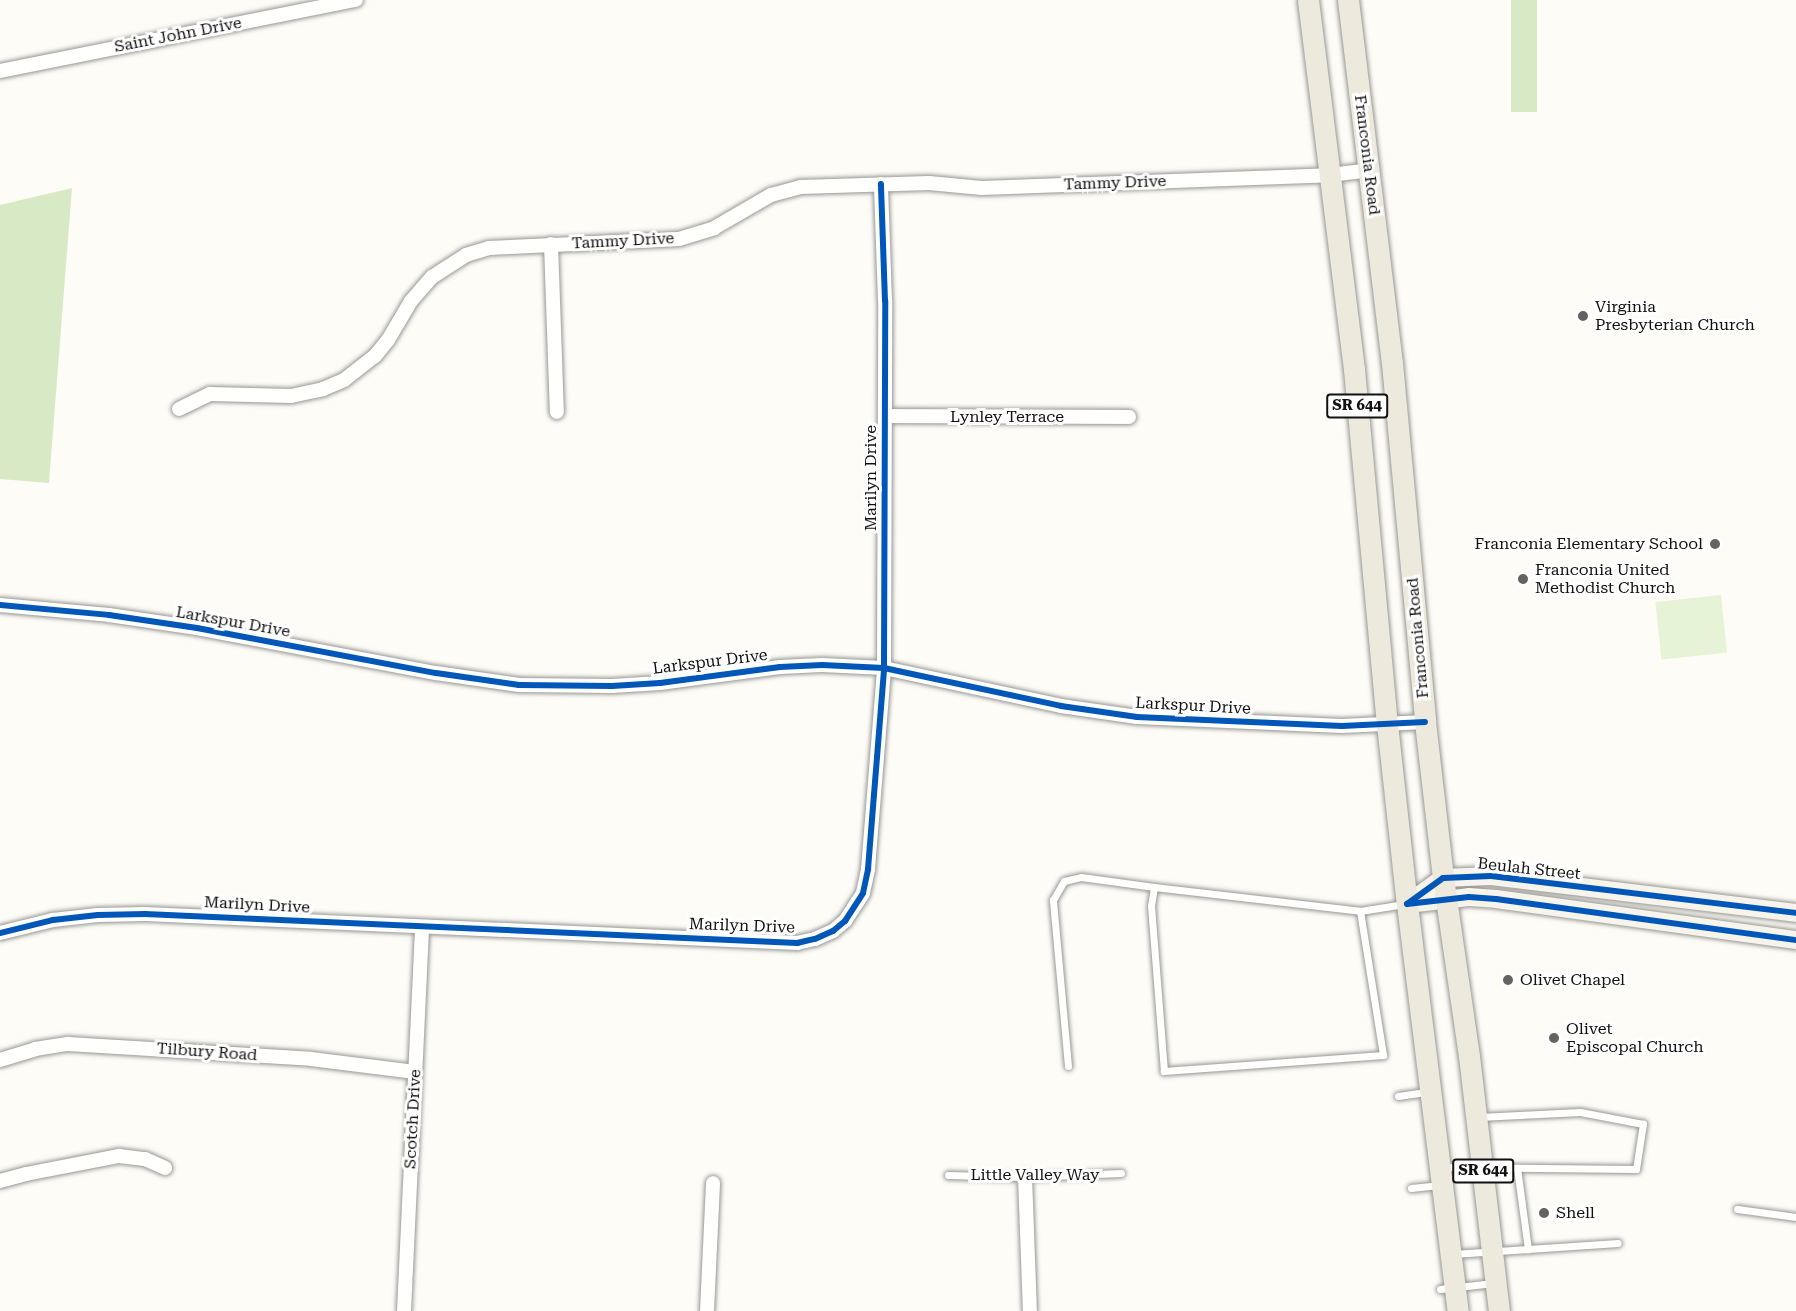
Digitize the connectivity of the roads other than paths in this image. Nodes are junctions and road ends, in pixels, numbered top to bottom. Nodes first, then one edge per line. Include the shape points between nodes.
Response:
1 (356, 0) edge
2 (1308, 0) edge
3 (1348, 0) edge
4 (0, 71) edge
5 (1369, 170) junction
6 (1330, 175) junction
7 (881, 184) junction
8 (551, 244) junction
9 (179, 409) dead end
10 (557, 412) dead end
11 (885, 416) junction
12 (1129, 417) dead end
13 (0, 605) edge
14 (884, 668) junction
15 (1425, 722) junction
16 (1387, 724) junction
17 (1443, 878) junction
18 (1154, 887) junction
19 (1447, 902) junction
20 (1407, 904) junction
21 (1360, 911) junction
22 (1796, 913) edge
23 (422, 927) junction
24 (0, 933) edge
25 (1796, 940) edge
26 (0, 1060) edge
27 (1068, 1066) dead end
28 (415, 1072) junction
29 (1432, 1092) junction
30 (1398, 1096) dead end
31 (1476, 1117) junction
32 (1482, 1167) junction
33 (165, 1168) dead end
34 (1517, 1168) junction
35 (1121, 1173) dead end
36 (948, 1175) dead end
37 (1442, 1176) junction
38 (1025, 1177) junction
39 (0, 1181) edge
40 (713, 1183) dead end
41 (1411, 1188) dead end
42 (1737, 1209) dead end
43 (1796, 1217) edge
44 (1618, 1243) dead end
45 (1528, 1249) junction
46 (1492, 1251) junction
47 (1451, 1254) junction
48 (1496, 1282) junction
49 (1448, 1288) junction
50 (404, 1311) edge
51 (707, 1311) edge
52 (1030, 1311) edge
53 (1458, 1311) edge
54 (1499, 1311) edge

1 - 4 street, Saint John Drive
2 - 6 main road, SR 644
3 - 5 main road, Franconia Road / SR 644
5 - 6 street, Tammy Drive
5 - 15 main road, Franconia Road / SR 644 via 1392,363
6 - 7 street, Tammy Drive via 982,188
6 - 16 main road, SR 644 via 1354,369
7 - 8 street, Tammy Drive via 783,190 714,228 679,238
7 - 11 street, Marilyn Drive
8 - 9 street, Tammy Drive via 489,248 448,265 417,292 375,356 344,380 291,396 210,394
8 - 10 street
11 - 12 street, Lynley Terrace
11 - 14 street, Marilyn Drive
13 - 14 street, Larkspur Drive via 174,625 436,674 519,685 624,685 822,665
14 - 16 street, Larkspur Drive via 1061,706 1137,717 1342,726
14 - 23 street, Marilyn Drive via 868,869 856,907 833,931 797,943
15 - 16 street, Larkspur Drive
15 - 17 main road, Franconia Road / SR 644
16 - 20 main road, SR 644
17 - 19 main road, Franconia Road / SR 644
17 - 20 main road
17 - 22 main road, Beulah Street via 1491,876
18 - 21 lane
18 - 21 lane via 1151,906 1164,1071 1383,1055
18 - 27 lane via 1081,877 1064,881 1053,900
19 - 20 main road, Beulah Street
19 - 25 main road, Beulah Street via 1469,897 1496,899
19 - 31 main road, Franconia Road / SR 644
20 - 21 lane
20 - 29 main road, SR 644
23 - 24 street, Marilyn Drive via 145,914 53,920
23 - 28 street, Scotch Drive
26 - 28 street, Tilbury Road via 68,1044 311,1059
28 - 50 street, Scotch Drive
29 - 30 lane
29 - 37 main road, SR 644
31 - 32 main road, Franconia Road / SR 644
31 - 34 lane via 1580,1112 1643,1124 1636,1169
32 - 34 lane
32 - 37 lane
32 - 46 main road, Franconia Road / SR 644
33 - 39 street via 145,1159 119,1156
34 - 45 lane
35 - 38 lane, Little Valley Way
36 - 38 lane, Little Valley Way
37 - 41 lane
37 - 47 main road, SR 644
38 - 52 street
40 - 51 street
42 - 43 lane
44 - 45 lane
45 - 46 lane
46 - 47 lane
46 - 48 main road, Franconia Road / SR 644
47 - 49 main road, SR 644
48 - 49 lane
48 - 54 main road, Franconia Road / SR 644
49 - 53 main road, SR 644

